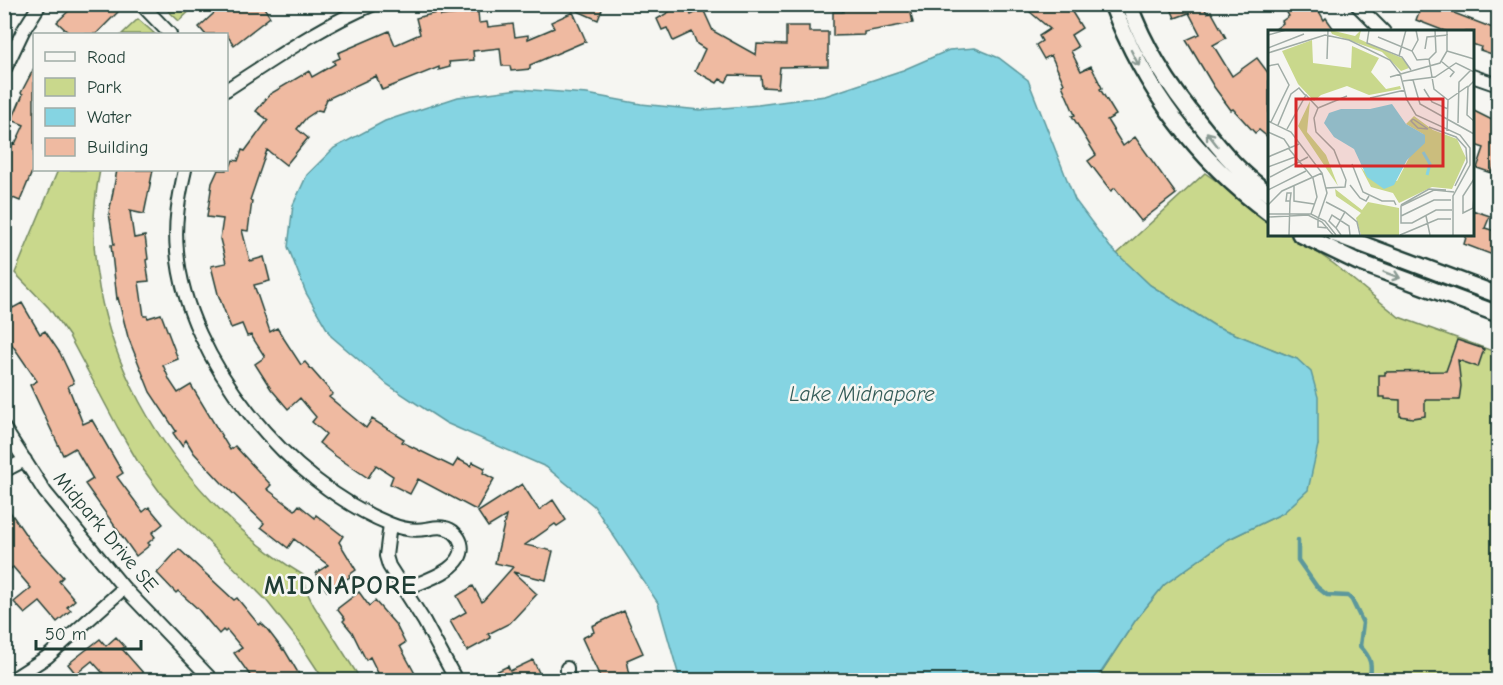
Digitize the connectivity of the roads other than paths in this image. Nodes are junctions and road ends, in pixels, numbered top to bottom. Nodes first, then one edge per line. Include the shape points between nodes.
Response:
1 (40, 4) edge
2 (141, 4) edge
3 (374, 4) edge
4 (1112, 4) edge
5 (1129, 4) edge
6 (1356, 4) edge
7 (1382, 30) edge
8 (169, 33) edge
9 (4, 71) edge
10 (1473, 76) edge
11 (1498, 85) edge
12 (228, 89) edge
13 (1222, 163) junction
14 (185, 171) edge
15 (1268, 193) edge
16 (1268, 212) edge
17 (1304, 236) edge
18 (1340, 236) edge
19 (1364, 246) junction
20 (1358, 262) junction
21 (1498, 295) edge
22 (1498, 314) edge
23 (4, 428) edge
24 (25, 460) junction
25 (4, 471) edge
26 (390, 524) junction
27 (124, 588) junction
28 (405, 590) junction
29 (11, 681) edge
30 (212, 681) edge
31 (456, 681) edge

1 - 9 street
2 - 8 street
3 - 12 street via 310,36
4 -> 13 street via 1133,54 1161,102 1178,125
13 -> 5 street via 1164,77
6 - 7 street
10 - 11 street
13 - 15 street
13 - 16 street
14 - 26 street via 176,227 181,274 189,305 224,378 265,433 316,480 367,514
17 - 20 street
18 - 19 street
19 - 20 street
19 - 21 street
20 -> 22 street
23 - 24 street, Midpark Drive SE
24 - 25 street
24 - 27 street, Midpark Drive SE via 45,492
26 - 28 street via 388,566
26 - 28 street via 412,530 445,528 455,533 461,543 460,557 452,568
27 - 29 street via 47,657
27 - 30 street, Midpark Drive SE
28 - 31 street

